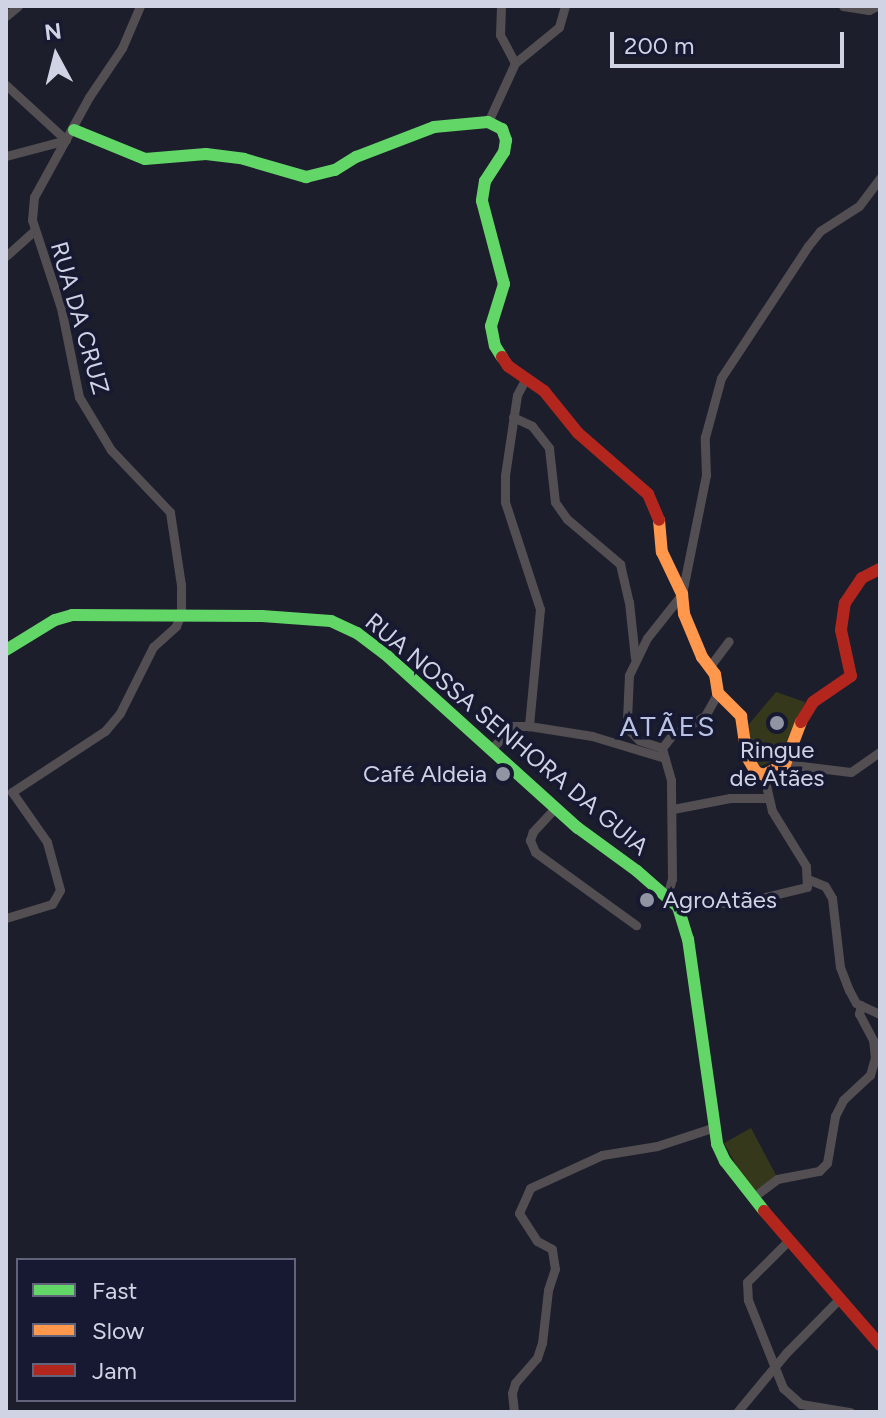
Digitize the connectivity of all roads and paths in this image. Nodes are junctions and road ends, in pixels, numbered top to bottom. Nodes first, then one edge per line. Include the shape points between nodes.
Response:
1 (18, 6) edge
2 (140, 6) edge
3 (501, 6) edge
4 (565, 6) edge
5 (843, 6) edge
6 (877, 6) edge
7 (6, 16) edge
8 (515, 63) junction
9 (6, 85) edge
10 (488, 122) junction
11 (70, 135) junction
12 (6, 156) edge
13 (880, 178) edge
14 (34, 231) junction
15 (6, 256) edge
16 (526, 378) junction
17 (513, 417) junction
18 (880, 569) edge
19 (682, 594) junction
20 (181, 614) junction
21 (729, 641) dead end
22 (6, 650) edge
23 (635, 658) junction
24 (710, 666) junction
25 (718, 693) junction
26 (529, 726) junction
27 (490, 750) junction
28 (880, 752) edge
29 (664, 753) junction
30 (785, 764) junction
31 (764, 775) junction
32 (768, 798) junction
33 (555, 808) junction
34 (673, 809) junction
35 (810, 880) junction
36 (667, 896) junction
37 (678, 907) junction
38 (6, 918) edge
39 (636, 925) dead end
40 (861, 1005) junction
41 (880, 1014) edge
42 (715, 1127) junction
43 (752, 1198) junction
44 (788, 1241) junction
45 (839, 1299) junction
46 (880, 1345) edge
47 (776, 1366) junction
48 (514, 1412) edge
49 (737, 1412) edge
50 (850, 1412) edge

1 - 7 street
2 - 11 street, RUA DA CRUZ via 122,48
3 - 8 street via 500,35
4 - 8 street via 559,27
5 - 6 street
8 - 10 street
9 - 11 street
10 - 11 street via 434,127 335,170 306,177 206,154 145,159
10 - 16 street via 502,129 506,140 485,181 482,201 504,284 491,326 495,346 508,366
11 - 12 street
11 - 14 street, RUA DA CRUZ via 34,197
13 - 19 street via 859,206 820,231 808,246 721,378 705,437 706,475
14 - 15 street
14 - 20 street, RUA DA CRUZ via 58,300 79,397 111,450 170,512
16 - 17 street
16 - 19 street via 544,391 578,433 648,494 661,524 662,552
17 - 23 street via 532,426 549,448 552,490 567,519 620,564
17 - 26 street via 505,502 540,609
18 - 30 street via 866,573 845,603 841,630 851,676 813,702
19 - 23 street
19 - 24 street via 684,614
20 - 22 street, RUA NOSSA SENHORA DA GUIA via 72,615 34,630
20 - 27 street, RUA NOSSA SENHORA DA GUIA via 331,621 384,653
20 - 38 street via 153,647 120,713 105,731 12,792 47,842 60,890 52,904
21 - 24 street
23 - 29 street via 629,675 630,731
24 - 25 street
25 - 29 street via 705,716 672,735
25 - 31 street via 741,716 747,757
26 - 27 street via 514,726
26 - 29 street
27 - 33 street, RUA NOSSA SENHORA DA GUIA
28 - 30 street via 851,772
29 - 34 street
30 - 31 street
31 - 32 street
32 - 34 street via 730,798
32 - 35 street
33 - 36 street, RUA NOSSA SENHORA DA GUIA
33 - 39 street via 533,832 535,852
34 - 36 street
35 - 37 street via 797,892 736,904 697,901
35 - 40 street via 825,886 832,898 840,967
36 - 37 street, RUA NOSSA SENHORA DA GUIA
37 - 42 street, RUA NOSSA SENHORA DA GUIA via 688,939
40 - 41 street
40 - 43 street via 859,1014 873,1040 875,1058 870,1075 843,1100 835,1116 827,1163 819,1171 777,1179
42 - 43 street, RUA NOSSA SENHORA DA GUIA via 725,1161
42 - 48 street via 657,1146 602,1155 530,1188 519,1213 537,1241 552,1249 555,1269 542,1343 537,1358 515,1383
43 - 44 street, RUA NOSSA SENHORA DA GUIA
44 - 45 street, RUA NOSSA SENHORA DA GUIA
44 - 47 street via 747,1282 748,1300
45 - 46 street, RUA NOSSA SENHORA DA GUIA
45 - 47 street
47 - 49 street
47 - 50 street via 783,1388 801,1404

